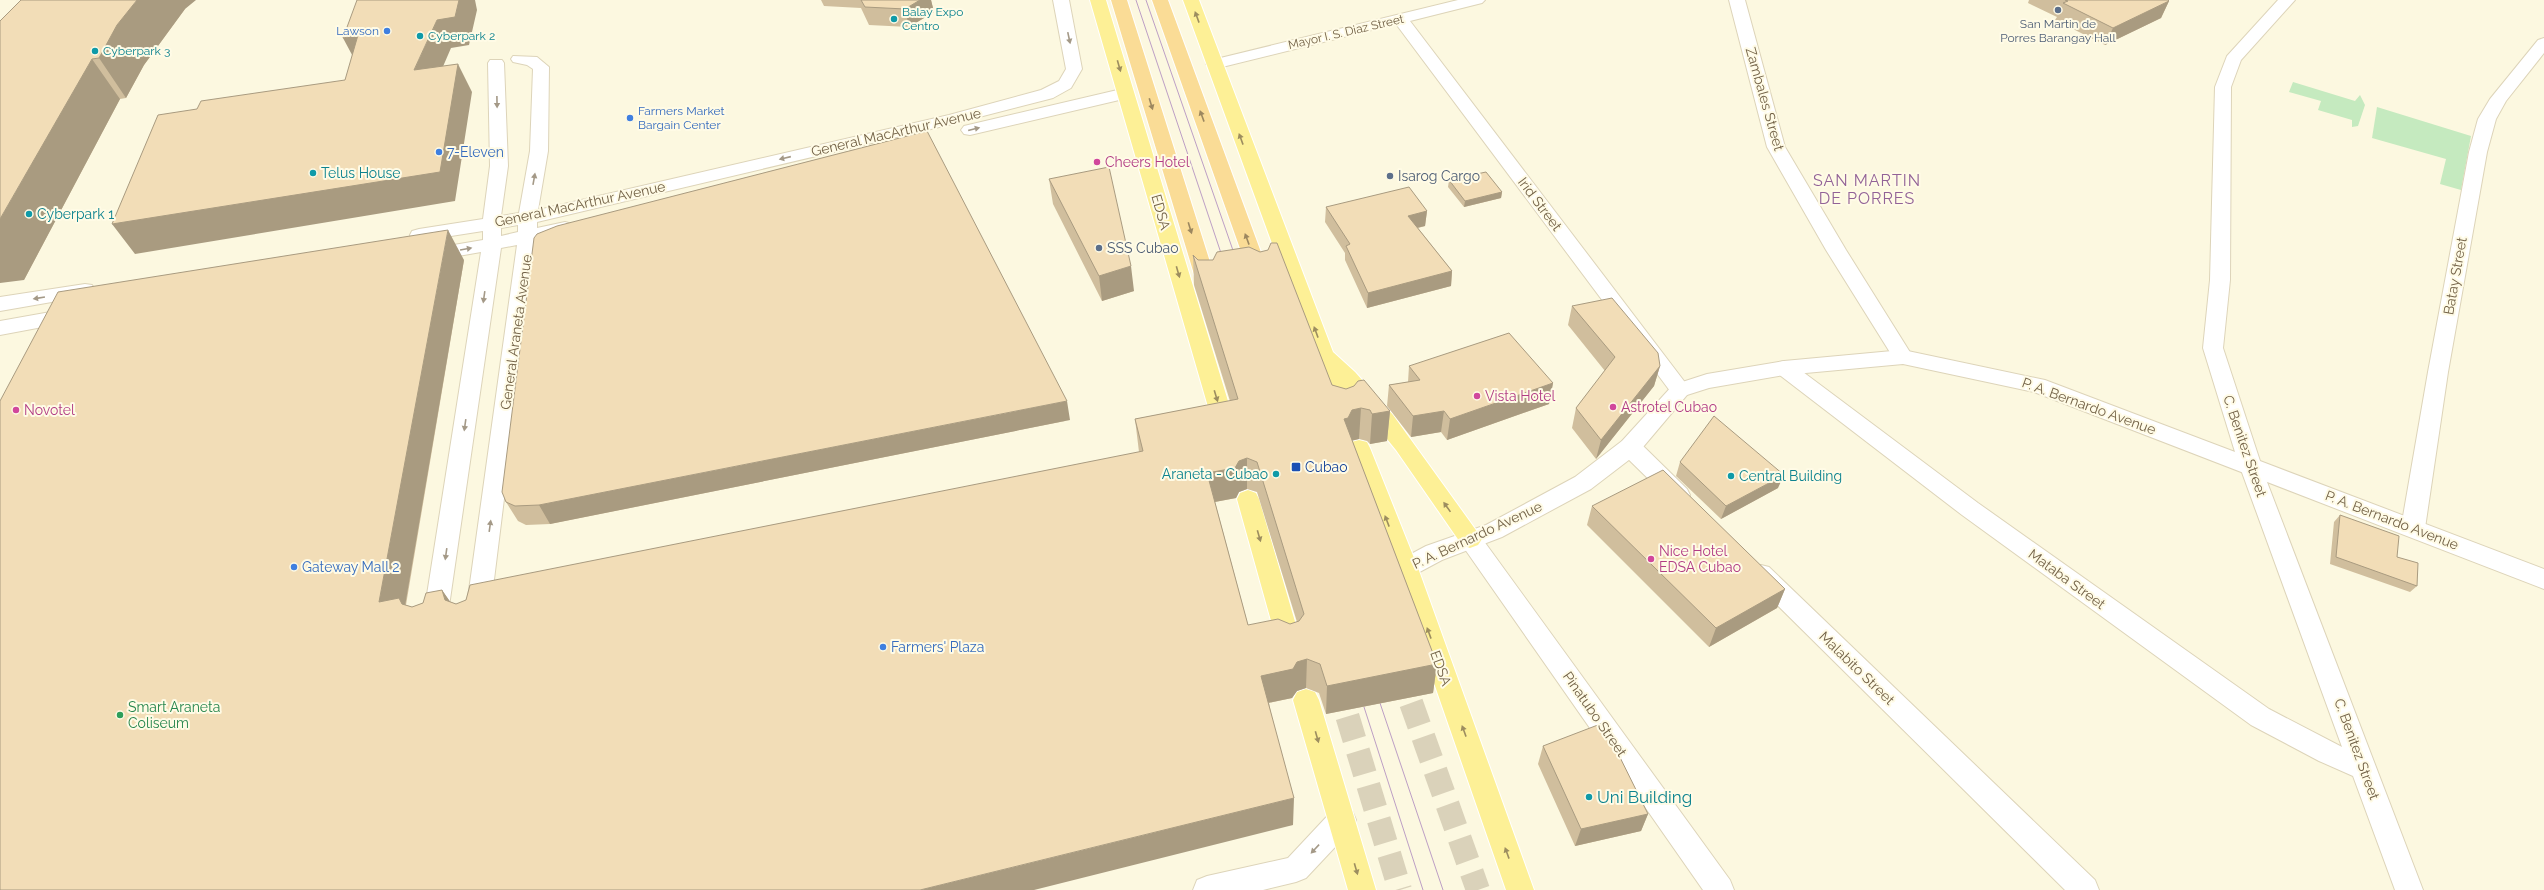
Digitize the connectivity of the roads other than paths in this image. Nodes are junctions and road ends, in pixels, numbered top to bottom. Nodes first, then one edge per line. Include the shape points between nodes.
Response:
1 (1061, 0) edge
2 (1098, 0) edge
3 (1119, 0) edge
4 (1160, 0) edge
5 (1191, 0) edge
6 (1477, 0) edge
7 (1738, 0) edge
8 (2287, 0) edge
9 (1400, 19) junction
10 (2544, 43) edge
11 (519, 59) dead end
12 (496, 63) dead end
13 (1214, 64) junction
14 (1126, 93) junction
15 (529, 227) junction
16 (492, 234) junction
17 (398, 239) edge
18 (408, 258) edge
19 (1260, 275) edge
20 (1207, 284) edge
21 (102, 288) edge
22 (0, 304) edge
23 (92, 312) edge
24 (0, 328) edge
25 (1324, 354) junction
26 (1903, 357) junction
27 (1784, 368) junction
28 (1680, 390) junction
29 (1344, 410) edge
30 (1224, 424) edge
31 (1630, 447) junction
32 (1359, 448) dead end
33 (2251, 467) junction
34 (1248, 499) dead end
35 (1698, 513) edge
36 (2413, 528) junction
37 (1470, 539) junction
38 (1744, 558) edge
39 (1406, 568) junction
40 (2544, 579) edge
41 (476, 622) edge
42 (434, 625) edge
43 (1289, 642) edge
44 (1306, 700) dead end
45 (2364, 768) junction
46 (1342, 820) junction
47 (1278, 882) edge
48 (1208, 890) edge
49 (1362, 890) edge
50 (1520, 890) edge
51 (1720, 890) edge
52 (2085, 890) edge
53 (2409, 890) edge

1 -> 15 street, General MacArthur Avenue via 1074,69 1065,84 1047,94
2 -> 14 main road, EDSA
3 -> 20 highway, EDSA
19 -> 4 highway
13 -> 5 main road
6 - 9 street, Mayor I. S. Diaz Street
7 - 26 street, Zambales Street via 1776,148
8 - 33 street, C. Benitez Street via 2233,59 2223,87 2220,280 2213,348
9 - 13 street, Mayor I. S. Diaz Street
9 - 28 street, Irid Street
10 - 36 street, Batay Street via 2498,99 2487,120 2478,152
15 -> 11 street, General Araneta Avenue via 539,151 541,66 531,60
12 -> 16 street via 499,166
25 -> 13 main road via 1291,264 1254,176
15 -> 14 street, General MacArthur Avenue
14 -> 30 main road, EDSA
15 - 16 street, General MacArthur Avenue
41 -> 15 street, General Araneta Avenue
16 - 17 street, General MacArthur Avenue
18 -> 16 street, General MacArthur Avenue
16 -> 42 street
21 -> 22 street
23 - 24 street
25 - 29 main road
37 -> 25 main road via 1418,464 1357,384
26 - 27 street, P. A. Bernardo Avenue
26 - 33 street, P. A. Bernardo Avenue via 2038,385
27 - 28 street, P. A. Bernardo Avenue via 1707,381
27 - 45 street, Mataba Street via 1970,509 2260,717 2328,753
28 - 31 street, P. A. Bernardo Avenue
31 - 35 street
31 - 37 street, P. A. Bernardo Avenue via 1583,483 1494,531
39 -> 32 main road, EDSA
33 - 36 street, P. A. Bernardo Avenue
33 - 45 street, C. Benitez Street
34 -> 43 main road
36 - 40 street, P. A. Bernardo Avenue
37 - 39 street, P. A. Bernardo Avenue via 1434,553
37 - 51 street, Pinatubo Street
38 - 52 street, Malabito Street
50 -> 39 main road, EDSA
44 -> 46 main road
45 - 53 street, C. Benitez Street
46 -> 47 street via 1296,869
46 -> 49 main road
47 - 48 street

